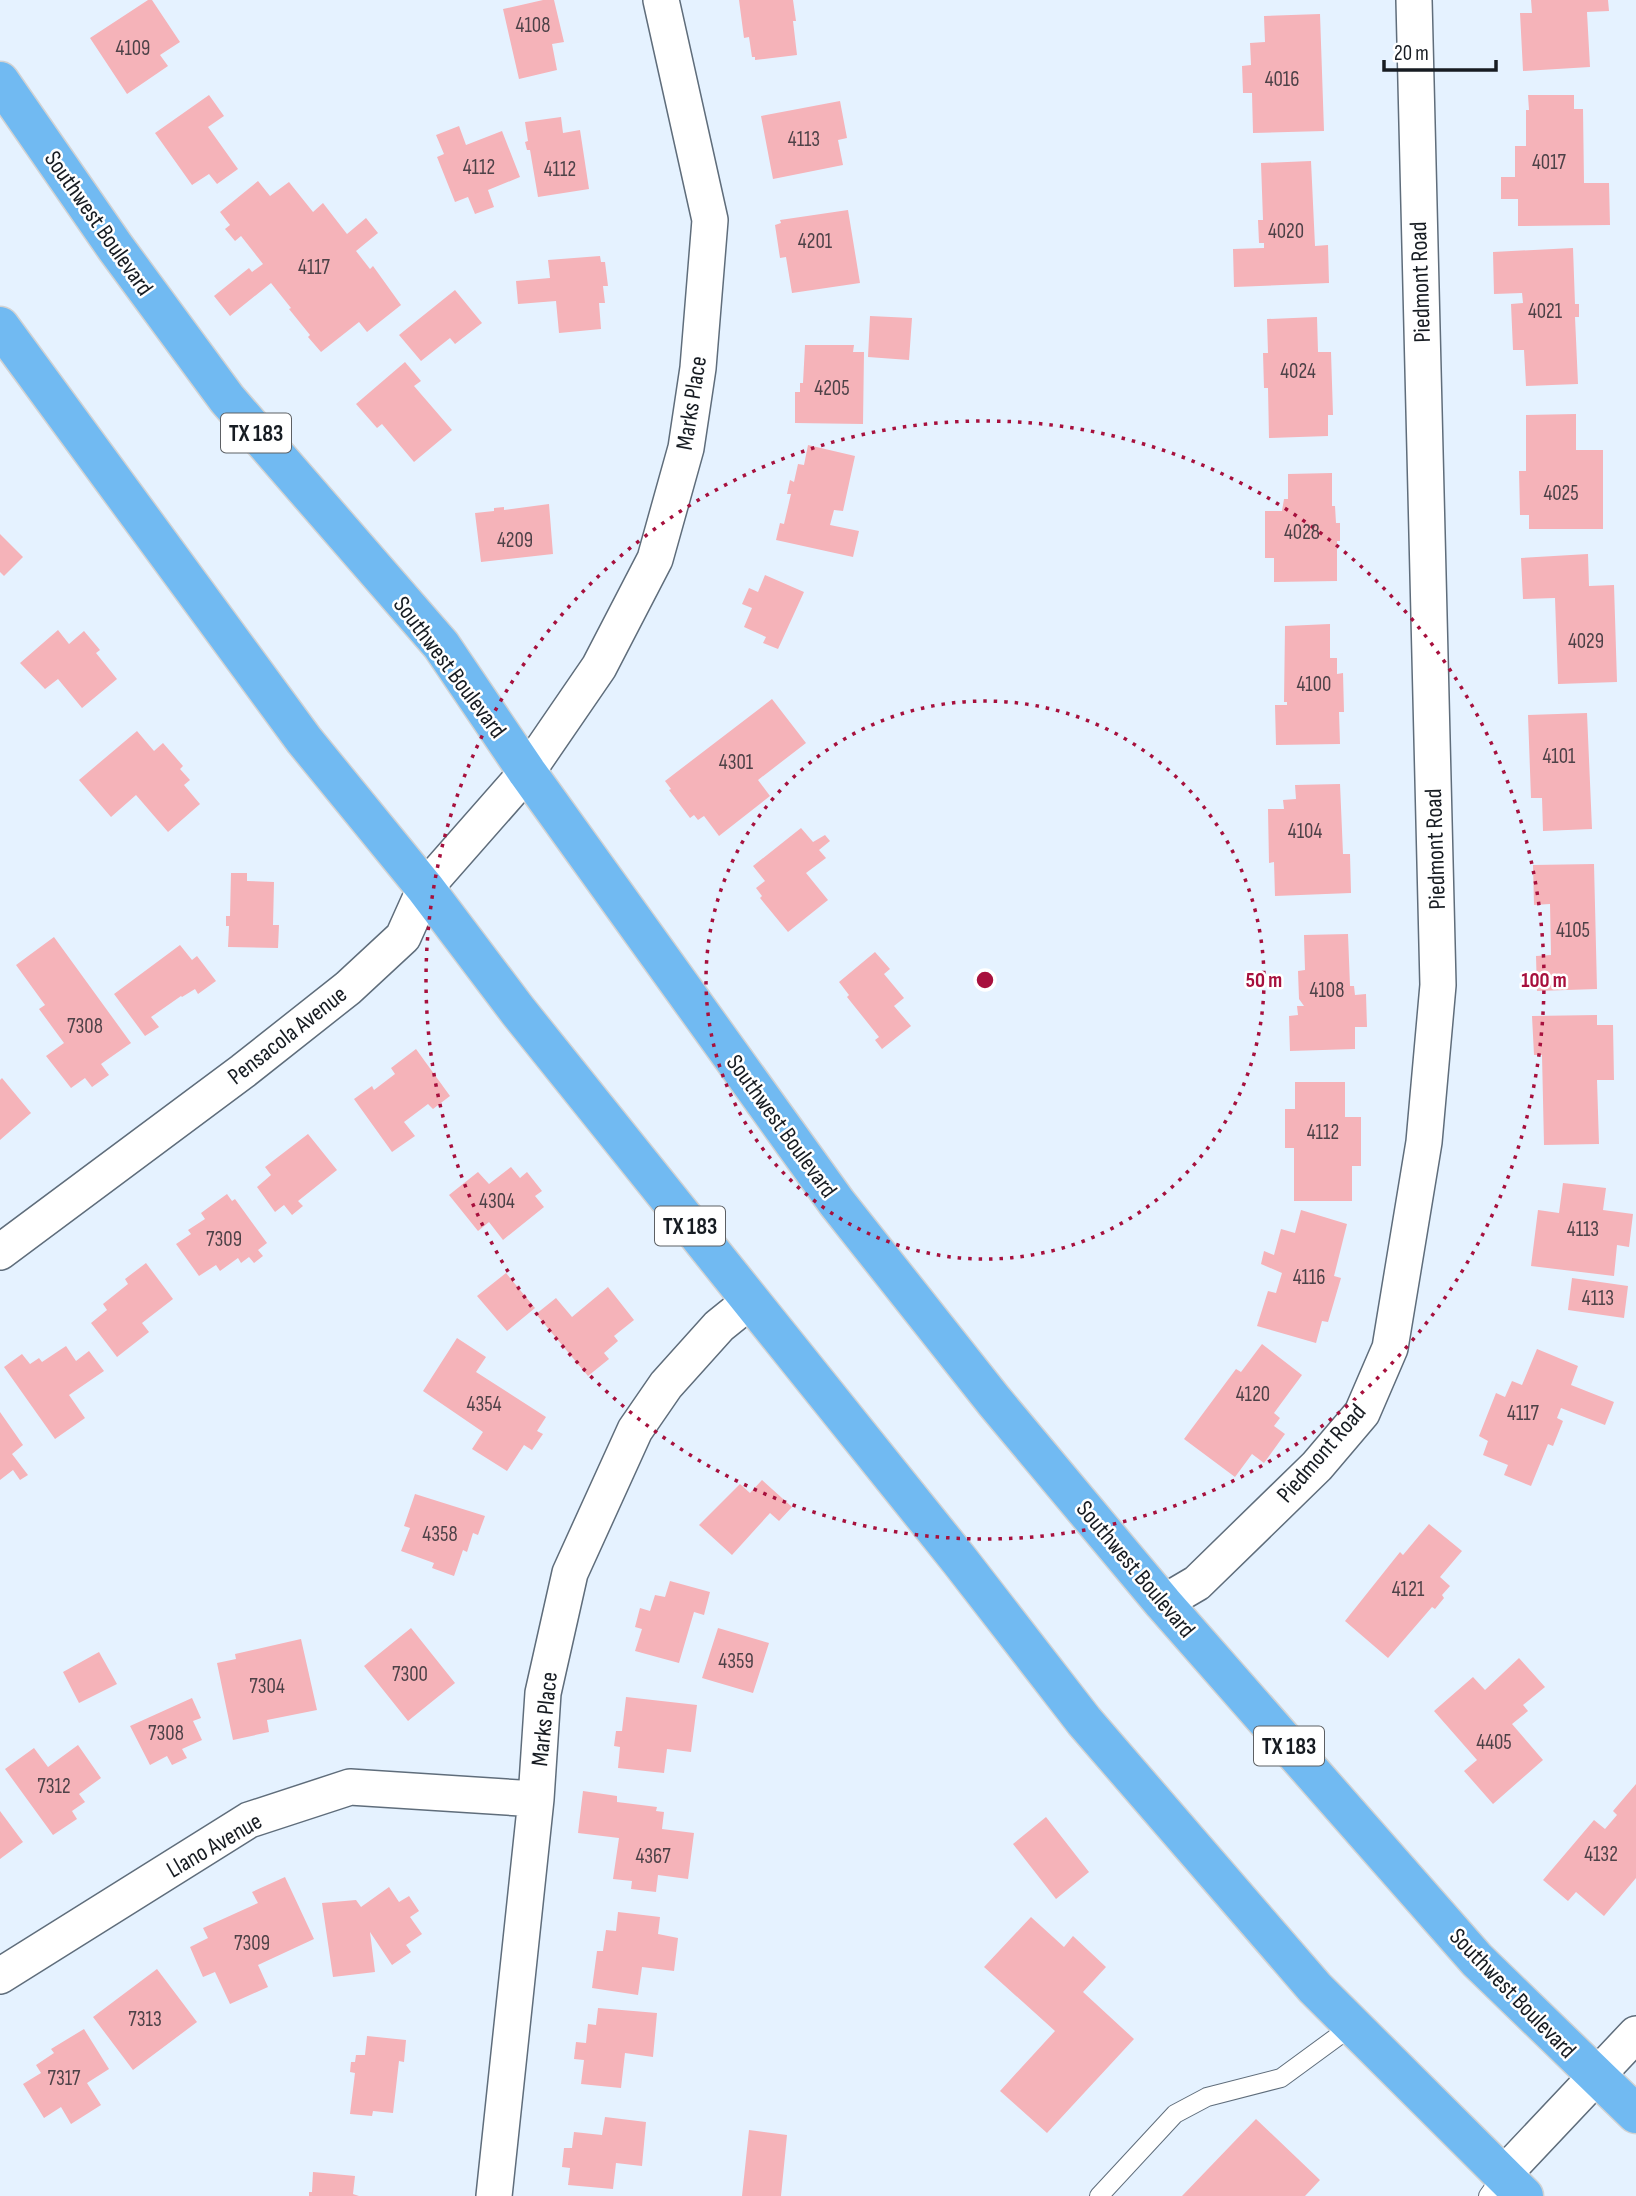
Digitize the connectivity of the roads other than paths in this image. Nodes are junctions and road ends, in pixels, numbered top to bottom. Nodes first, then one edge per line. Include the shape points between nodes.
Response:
1 (661, 0) edge
2 (1414, 0) edge
3 (0, 81) edge
4 (5, 345) edge
5 (527, 772) junction
6 (425, 888) junction
7 (0, 1252) edge
8 (750, 1301) junction
9 (1163, 1603) junction
10 (536, 1799) junction
11 (0, 1976) edge
12 (1352, 2026) junction
13 (1636, 2034) edge
14 (1597, 2078) junction
15 (1636, 2113) edge
16 (1505, 2189) edge
17 (494, 2196) edge
18 (1098, 2196) edge

1 - 5 street, Marks Place via 710,220 698,368 686,448 655,559 599,667
2 - 9 street, Piedmont Road via 1438,985 1424,1142 1391,1348 1362,1413 1317,1466 1197,1583
3 - 5 main road, Southwest Boulevard / TX 183 via 227,399 440,645
4 - 6 main road, TX 183 via 304,740
5 - 6 street, Pensacola Avenue
5 - 9 main road, Southwest Boulevard / TX 183 via 837,1203
6 - 7 street, Pensacola Avenue via 403,937 348,988
6 - 8 main road, TX 183 via 517,1011
8 - 10 street, Marks Place via 719,1326 666,1385 635,1430 570,1573 543,1693
8 - 12 main road, TX 183 via 1084,1721
9 - 14 main road, Southwest Boulevard / TX 183 via 1478,1960
10 - 11 street, Llano Avenue via 350,1787 249,1820
10 - 17 street, Marks Place
12 - 16 main road, TX 183
12 - 18 lane via 1282,2078 1207,2097 1175,2114
13 - 14 street
14 - 15 main road, Southwest Boulevard / TX 183
14 - 16 street

